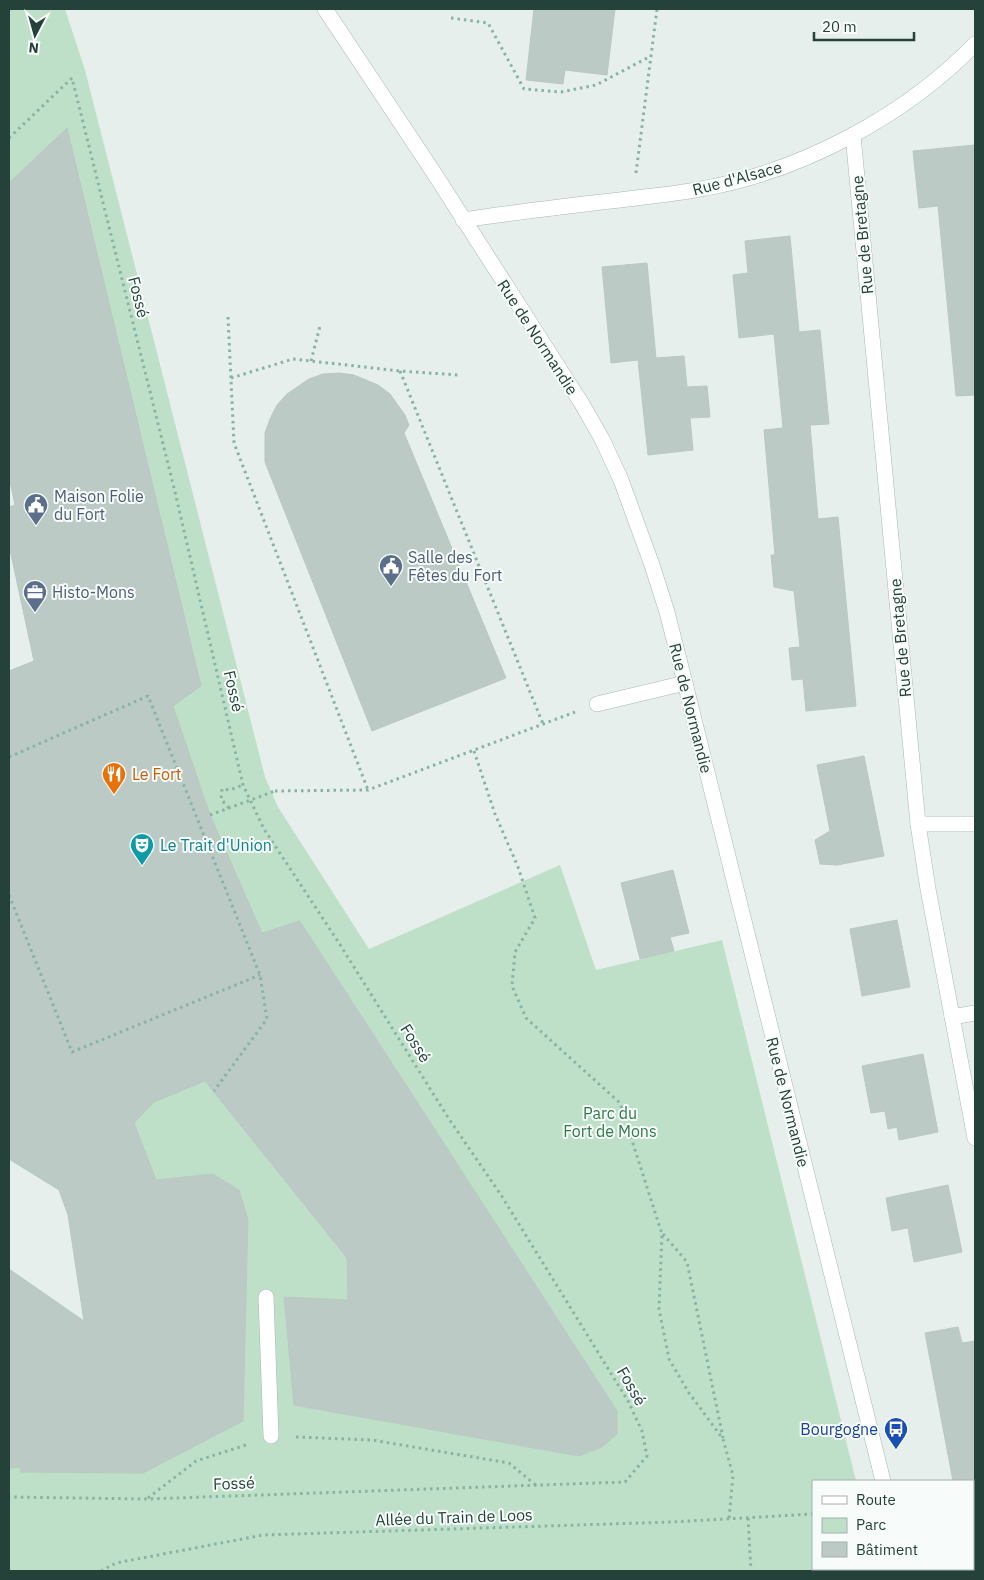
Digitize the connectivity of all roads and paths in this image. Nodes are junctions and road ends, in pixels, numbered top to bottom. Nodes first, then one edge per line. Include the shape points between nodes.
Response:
1 (325, 9) edge
2 (657, 9) edge
3 (451, 18) dead end
4 (975, 44) edge
5 (651, 56) junction
6 (853, 135) junction
7 (9, 138) edge
8 (633, 198) junction
9 (462, 220) junction
10 (228, 317) dead end
11 (320, 326) dead end
12 (311, 361) junction
13 (400, 371) junction
14 (460, 375) dead end
15 (231, 378) junction
16 (685, 683) junction
17 (597, 704) joint
18 (543, 724) junction
19 (474, 752) junction
20 (9, 757) edge
21 (243, 786) junction
22 (368, 790) junction
23 (229, 808) junction
24 (210, 814) dead end
25 (918, 824) junction
26 (975, 824) edge
27 (9, 894) edge
28 (260, 975) junction
29 (975, 1013) edge
30 (952, 1017) junction
31 (214, 1091) dead end
32 (975, 1138) edge
33 (662, 1234) junction
34 (266, 1296) dead end
35 (270, 1436) junction
36 (723, 1439) junction
37 (883, 1480) edge
38 (537, 1486) junction
39 (9, 1497) edge
40 (148, 1499) junction
41 (812, 1514) edge
42 (748, 1518) junction
43 (729, 1519) junction
44 (101, 1571) edge
45 (751, 1571) edge

1 - 9 street, Rue de Normandie via 434,172
2 - 5 path
3 - 5 path via 488,23 524,89 562,92 596,85
4 - 6 street, Rue d'Alsace via 925,88
5 - 8 path
6 - 8 street, Rue d'Alsace via 772,171 707,188
6 - 25 street, Rue de Bretagne
7 - 21 path, Fossé via 72,78 175,492
8 - 9 street, Rue d'Alsace
9 - 16 street, Rue de Normandie via 582,404 617,472 652,565
10 - 15 path
11 - 12 path
12 - 13 path
12 - 15 path via 293,359
13 - 14 path
13 - 18 path
15 - 22 path via 234,443
16 - 17 street
16 - 37 street, Rue de Normandie
17 - 18 path
18 - 19 path
19 - 22 path
19 - 33 path via 535,918 515,952 512,986 526,1018 620,1103
20 - 28 path via 148,696
21 - 23 path via 222,789 221,799
21 - 38 path, Fossé via 264,829 501,1195 628,1401 642,1431 648,1456 625,1482
22 - 23 path, bridge via 275,791
23 - 24 path, bridge
25 - 26 street
25 - 30 street, Rue de Bretagne
27 - 28 path via 72,1052
28 - 31 path via 267,1019
29 - 30 street
30 - 32 street, Rue de Bretagne
33 - 36 path via 688,1262
33 - 36 path via 659,1309 669,1359
34 - 35 street
35 - 38 path via 372,1440 509,1463
35 - 40 path via 196,1460
36 - 43 path via 734,1475
38 - 40 path, Fossé
39 - 40 path, Fossé
41 - 42 path, Allée du Train de Loos
42 - 43 path, Allée du Train de Loos
42 - 45 path
43 - 44 path, Allée du Train de Loos via 263,1535 116,1563

